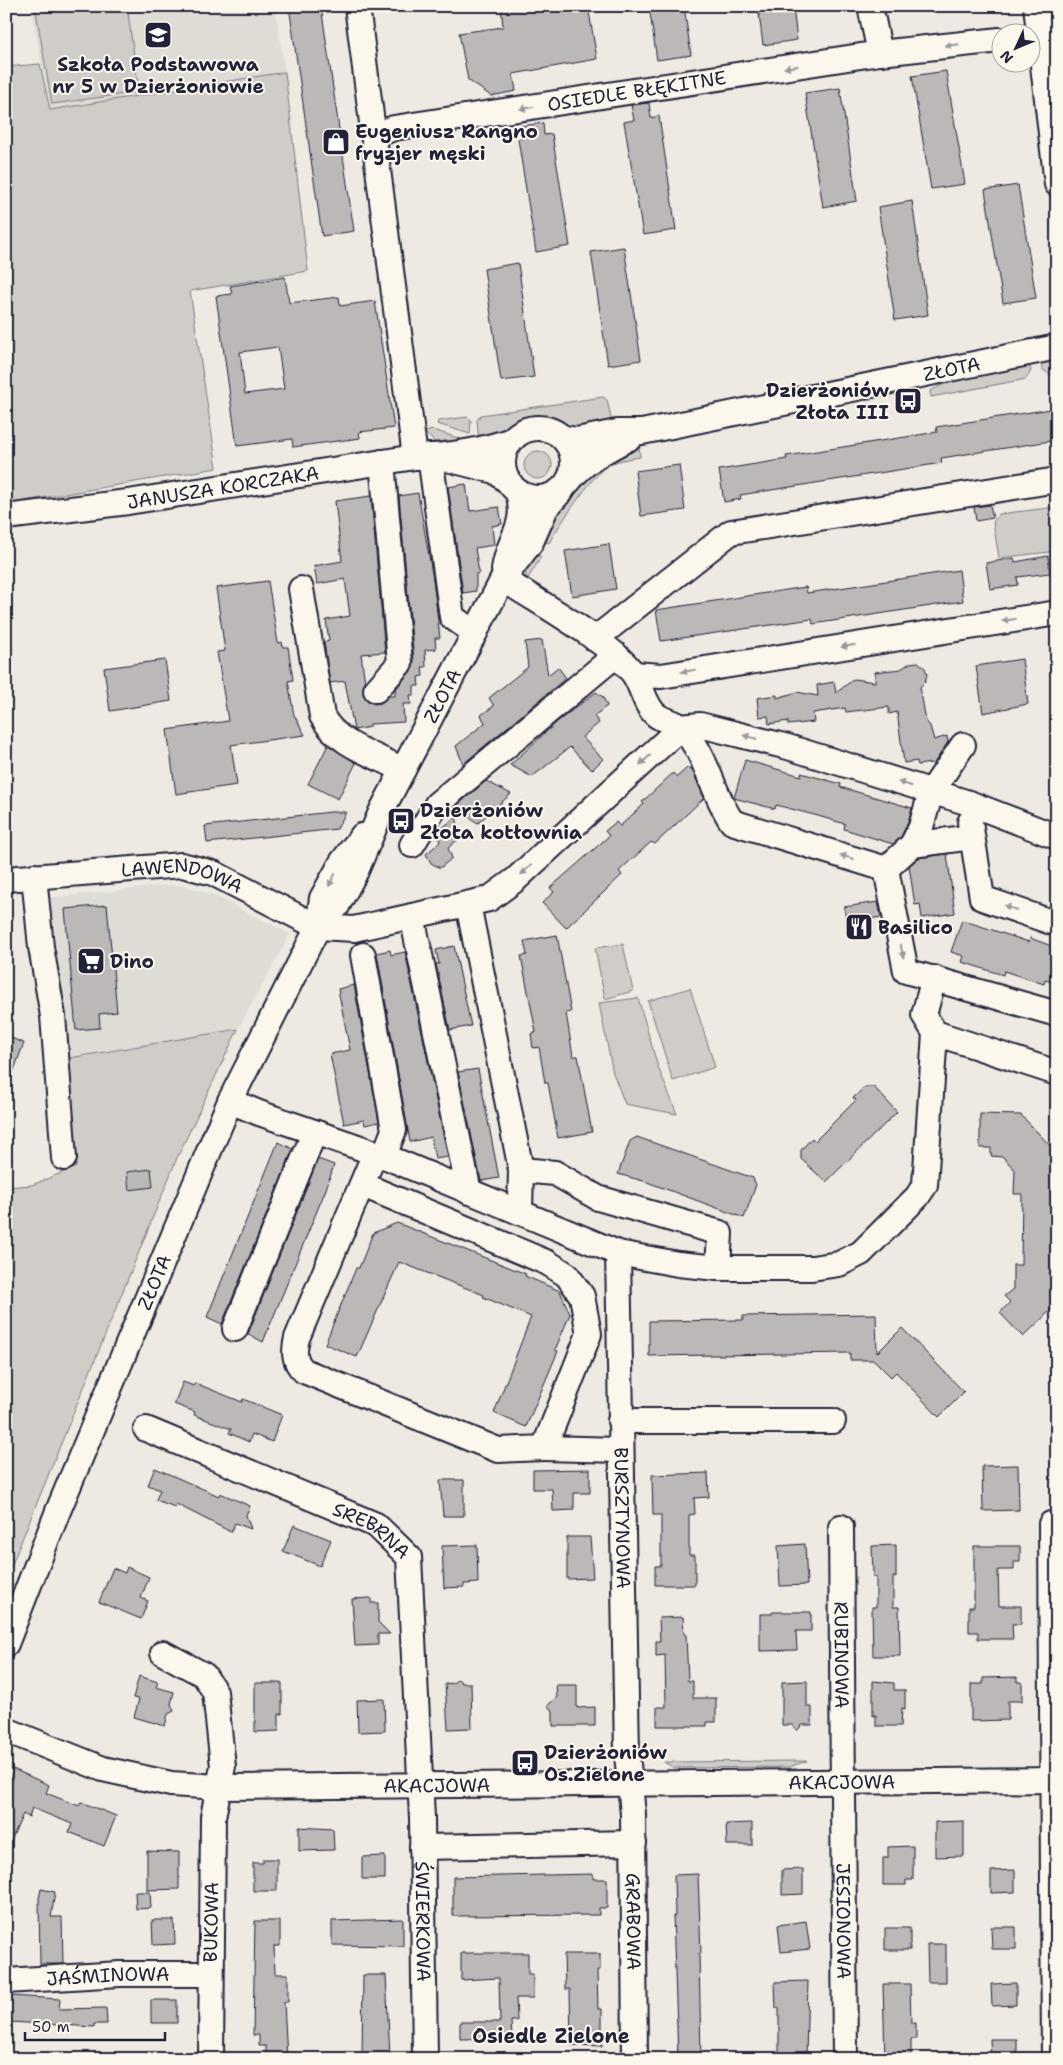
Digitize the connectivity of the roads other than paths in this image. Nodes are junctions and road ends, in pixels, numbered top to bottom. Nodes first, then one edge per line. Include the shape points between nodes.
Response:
1 (357, 6) edge
2 (870, 6) edge
3 (1036, 6) edge
4 (1035, 22) edge
5 (990, 41) edge
6 (880, 53) junction
7 (1040, 72) edge
8 (373, 136) junction
9 (1057, 184) edge
10 (1057, 347) edge
11 (642, 432) junction
12 (563, 438) junction
13 (512, 440) junction
14 (428, 456) junction
15 (382, 462) junction
16 (1057, 480) edge
17 (565, 486) junction
18 (514, 488) junction
19 (6, 517) edge
20 (504, 579) junction
21 (301, 589) dead end
22 (1057, 613) edge
23 (475, 633) junction
24 (595, 639) junction
25 (616, 655) junction
26 (634, 674) junction
27 (376, 690) dead end
28 (681, 727) junction
29 (963, 745) dead end
30 (403, 770) junction
31 (931, 792) junction
32 (969, 803) junction
33 (972, 837) junction
34 (1057, 837) edge
35 (412, 845) dead end
36 (912, 845) junction
37 (886, 869) junction
38 (34, 876) junction
39 (6, 879) edge
40 (468, 904) junction
41 (412, 916) junction
42 (1057, 924) edge
43 (318, 927) junction
44 (363, 954) dead end
45 (934, 978) junction
46 (1057, 1014) edge
47 (935, 1033) junction
48 (1057, 1073) edge
49 (230, 1100) junction
50 (314, 1133) junction
51 (379, 1154) junction
52 (64, 1158) dead end
53 (521, 1170) junction
54 (363, 1185) junction
55 (469, 1192) junction
56 (520, 1212) junction
57 (618, 1253) junction
58 (718, 1268) junction
59 (236, 1330) dead end
60 (620, 1421) junction
61 (833, 1421) dead end
62 (146, 1429) dead end
63 (544, 1448) junction
64 (620, 1450) junction
65 (1051, 1524) dead end
66 (841, 1527) dead end
67 (6, 1644) edge
68 (163, 1653) dead end
69 (6, 1730) edge
70 (1055, 1780) edge
71 (844, 1782) junction
72 (630, 1783) junction
73 (419, 1786) junction
74 (219, 1787) junction
75 (634, 1843) junction
76 (422, 1847) junction
77 (210, 1974) junction
78 (6, 1981) edge
79 (211, 2059) edge
80 (425, 2059) edge
81 (634, 2059) edge
82 (845, 2059) edge
83 (1054, 2059) edge

1 - 8 street
2 - 6 street
3 - 4 street
5 -> 6 street, OSIEDLE BŁĘKITNE
6 -> 8 street, OSIEDLE BŁĘKITNE via 394,128
7 - 9 street
8 - 14 street
10 - 11 street, ZŁOTA
11 - 12 street, ZŁOTA via 617,432 577,440
11 - 17 street, ZŁOTA via 595,456 579,468
12 - 13 street via 547,429 537,428
12 - 17 street via 573,459 573,470
13 - 14 street, JANUSZA KORCZAKA via 492,448
13 - 18 street via 503,461 505,473
14 - 15 street, JANUSZA KORCZAKA
14 - 18 street, JANUSZA KORCZAKA via 495,472
14 - 23 street via 452,617
15 - 19 street, JANUSZA KORCZAKA via 128,502
15 - 27 street via 400,663
16 - 24 street via 731,532
17 - 18 street via 552,496 540,498 528,497
17 - 20 street, ZŁOTA via 546,508 531,542
18 - 20 street, ZŁOTA via 522,509 521,521 506,554
20 - 23 street, ZŁOTA
20 - 24 street
21 - 30 street via 322,716 327,725 336,735
22 -> 26 street via 661,676
23 - 30 street, ZŁOTA
24 - 25 street
25 - 26 street
25 - 35 street via 437,804
26 - 28 street via 655,714
31 -> 28 street via 788,747 700,725
37 -> 28 street via 732,822 702,759
28 -> 40 street via 515,880 489,899
29 - 31 street
30 - 43 street, ZŁOTA via 356,871 337,906
31 - 32 street
31 - 36 street
32 - 33 street
32 - 34 street
33 - 36 street
42 -> 33 street via 982,898
36 - 37 street
37 -> 45 street via 906,971
38 - 39 street, LAWENDOWA
38 - 43 street, LAWENDOWA via 182,865 213,873
38 - 52 street via 41,947 53,1016
40 - 41 street
40 - 53 street
41 - 43 street via 354,929
41 - 55 street
43 - 49 street, ZŁOTA
44 - 51 street via 394,1130
45 - 46 street
45 - 47 street via 924,1016
47 - 48 street
47 - 58 street via 927,1174 925,1185 917,1197 861,1253 839,1264 812,1268
49 - 50 street via 258,1114
49 - 67 street, ZŁOTA via 58,1510
50 - 51 street
50 - 59 street
51 - 54 street
51 - 55 street
53 - 56 street
53 - 58 street via 555,1173 598,1198 720,1233
54 - 63 street via 548,1263 567,1275 582,1296 589,1334
54 - 63 street via 297,1338 295,1359 299,1366 304,1371 498,1450
55 - 56 street
56 - 57 street
57 - 58 street
57 - 60 street, BURSZTYNOWA
60 - 61 street
60 - 64 street, BURSZTYNOWA
62 - 73 street, SREBRNA via 376,1525 409,1557
63 - 64 street
64 - 72 street, BURSZTYNOWA
65 - 70 street
66 - 71 street, RUBINOWA
68 - 74 street, BUKOWA via 204,1675 215,1692 223,1766
69 - 74 street, AKACJOWA via 103,1769 171,1784
70 - 71 street, AKACJOWA
70 - 83 street
71 - 72 street, AKACJOWA
71 - 82 street, JESIONOWA
72 - 73 street, AKACJOWA
72 - 75 street, GRABOWA
73 - 74 street, AKACJOWA
73 - 76 street, ŚWIERKOWA
74 - 77 street, BUKOWA via 213,1817
75 - 76 street
75 - 81 street, GRABOWA
76 - 80 street, ŚWIERKOWA
77 - 78 street, JAŚMINOWA via 120,1974
77 - 79 street, BUKOWA

